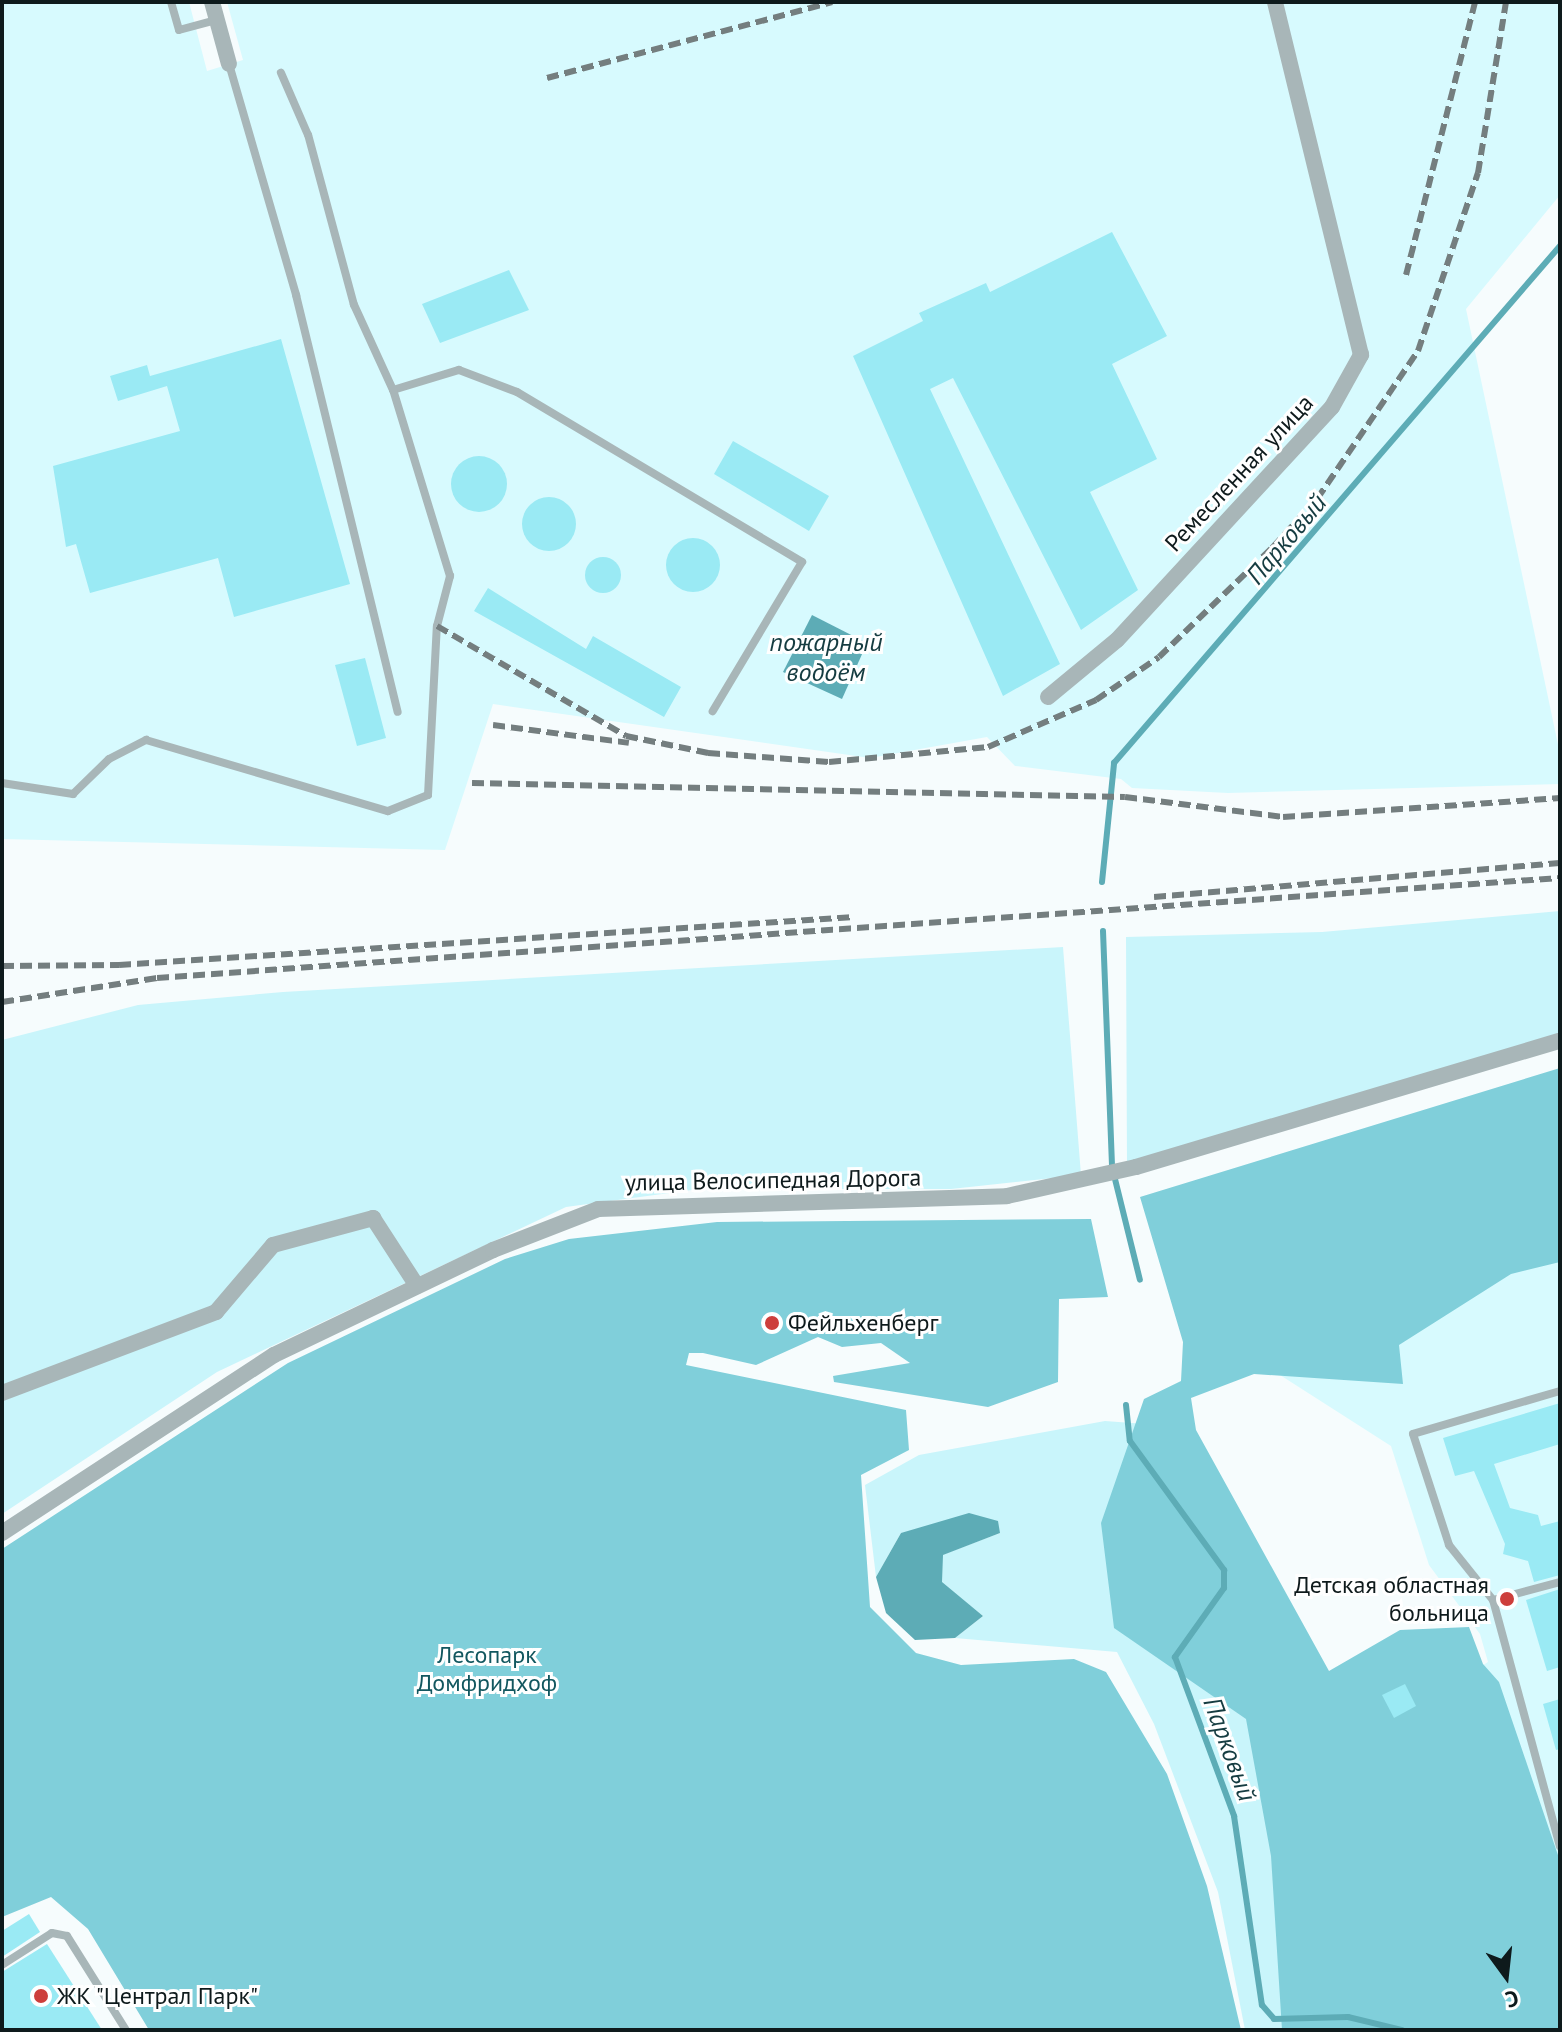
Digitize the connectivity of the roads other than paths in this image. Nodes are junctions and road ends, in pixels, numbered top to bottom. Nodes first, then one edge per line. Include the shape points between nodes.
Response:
1 (171, 2) edge
2 (212, 2) edge
3 (1275, 2) edge
4 (217, 20) junction
5 (229, 64) joint
6 (281, 73) dead end
7 (393, 390) junction
8 (1048, 697) dead end
9 (713, 711) dead end
10 (398, 712) dead end
11 (2, 783) edge
12 (1560, 1041) edge
13 (417, 1286) junction
14 (1560, 1391) edge
15 (2, 1393) edge
16 (2, 1533) edge
17 (1560, 1582) edge
18 (1493, 1600) junction
19 (1560, 1846) edge
20 (2, 1965) edge
21 (126, 2030) edge

1 - 4 lane via 179,30
2 - 4 street
3 - 8 street, Ремесленная улица via 1361,355 1332,407 1117,640
4 - 5 street
5 - 10 lane via 296,295
6 - 7 lane via 308,135 354,305
7 - 9 lane via 459,370 517,392 802,562
7 - 11 lane via 450,576 437,626 428,795 388,811 146,740 109,759 73,794
12 - 13 street, улица Велосипедная Дорога via 1136,1167 1007,1196 598,1209
13 - 15 street via 373,1218 273,1245 216,1312
13 - 16 street, улица Велосипедная Дорога via 274,1355
14 - 18 lane via 1413,1434 1449,1545
17 - 18 lane
18 - 19 lane
20 - 21 lane via 52,1933 67,1936

